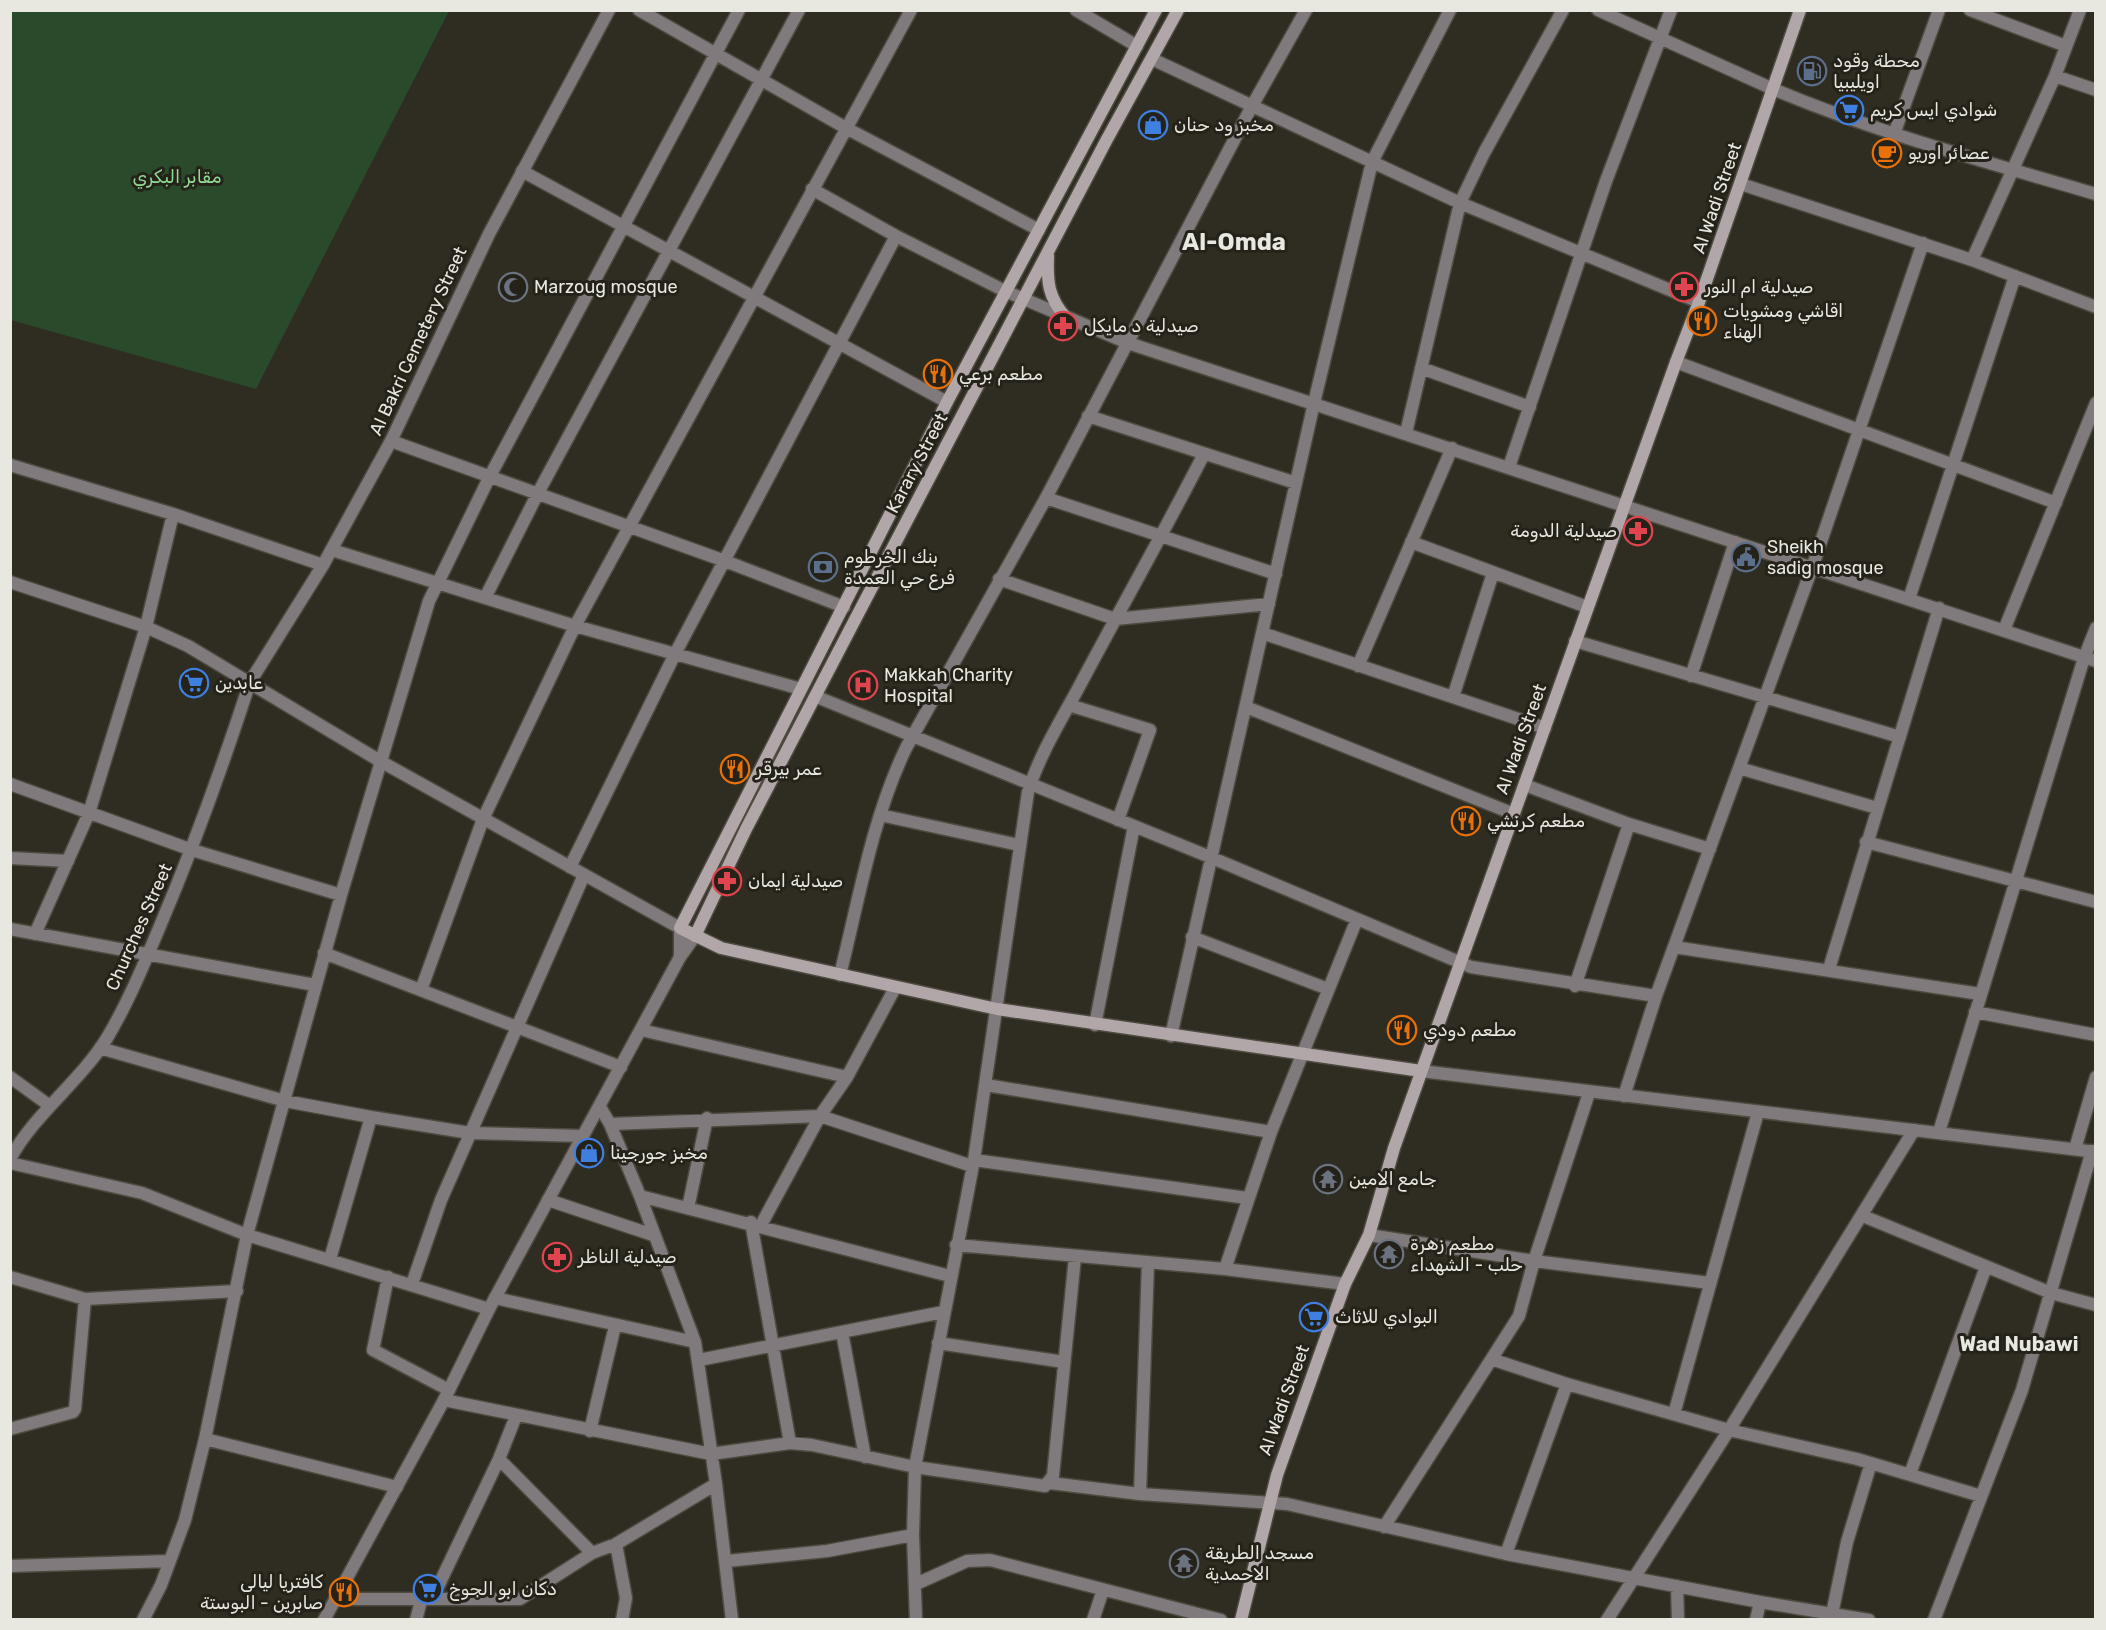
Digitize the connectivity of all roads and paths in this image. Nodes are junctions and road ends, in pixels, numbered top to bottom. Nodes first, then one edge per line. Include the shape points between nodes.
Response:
1 (609, 10) edge
2 (639, 10) edge
3 (739, 10) edge
4 (799, 10) edge
5 (911, 10) edge
6 (1076, 10) edge
7 (1156, 10) edge
8 (1179, 10) edge
9 (1306, 10) edge
10 (1450, 10) edge
11 (1563, 10) edge
12 (1598, 10) edge
13 (1671, 10) edge
14 (1800, 10) edge
15 (1939, 10) edge
16 (1970, 10) edge
17 (2080, 10) edge
18 (1659, 39) junction
19 (1137, 46) junction
20 (2066, 46) junction
21 (716, 54) junction
22 (1152, 59) junction
23 (2055, 76) junction
24 (762, 80) junction
25 (1773, 89) junction
26 (2096, 90) edge
27 (1252, 106) junction
28 (846, 128) junction
29 (1894, 134) junction
30 (1076, 160) junction
31 (1372, 162) junction
32 (1092, 168) junction
33 (2014, 170) junction
34 (522, 171) junction
35 (1741, 184) junction
36 (812, 189) junction
37 (2096, 194) edge
38 (1460, 203) junction
39 (623, 227) junction
40 (1039, 230) junction
41 (896, 236) junction
42 (1923, 243) junction
43 (1049, 251) junction
44 (669, 252) junction
45 (1582, 255) junction
46 (1972, 260) junction
47 (2015, 276) junction
48 (1005, 291) junction
49 (754, 297) junction
50 (1023, 300) junction
51 (1699, 302) junction
52 (2096, 307) edge
53 (1066, 318) junction
54 (837, 343) junction
55 (1128, 343) junction
56 (1676, 362) junction
57 (1421, 368) junction
58 (947, 402) junction
59 (1314, 403) junction
60 (2096, 403) edge
61 (1530, 406) junction
62 (1088, 416) junction
63 (1857, 430) junction
64 (1406, 433) junction
65 (391, 441) junction
66 (1452, 448) junction
67 (1204, 454) junction
68 (10, 465) edge
69 (1953, 465) junction
70 (1509, 467) junction
71 (490, 476) junction
72 (1296, 483) junction
73 (538, 493) junction
74 (1046, 498) junction
75 (2056, 503) junction
76 (1626, 505) junction
77 (173, 514) junction
78 (627, 526) junction
79 (1162, 537) junction
80 (1411, 542) junction
81 (1735, 542) junction
82 (332, 550) junction
83 (725, 561) junction
84 (323, 565) junction
85 (1812, 568) junction
86 (1493, 573) junction
87 (1276, 574) junction
88 (999, 579) junction
89 (10, 582) edge
90 (435, 583) junction
91 (485, 598) junction
92 (1909, 599) junction
93 (1269, 604) junction
94 (844, 607) junction
95 (1587, 607) junction
96 (1939, 608) junction
97 (1115, 618) junction
98 (574, 626) junction
99 (146, 627) junction
100 (2096, 628) edge
101 (2004, 630) junction
102 (1262, 633) junction
103 (1575, 641) junction
104 (676, 652) junction
105 (2090, 660) edge
106 (1358, 666) junction
107 (1691, 676) junction
108 (250, 682) junction
109 (801, 689) junction
110 (817, 697) junction
111 (1453, 697) junction
112 (1765, 698) junction
113 (1069, 705) junction
114 (1246, 706) junction
115 (1545, 728) junction
116 (913, 735) junction
117 (1900, 737) junction
118 (380, 761) junction
119 (1739, 768) junction
120 (10, 784) edge
121 (1030, 784) junction
122 (1525, 785) junction
123 (1878, 808) junction
124 (89, 813) junction
125 (1514, 814) junction
126 (880, 815) junction
127 (483, 819) junction
128 (1118, 819) junction
129 (1629, 825) junction
130 (1134, 826) junction
131 (1866, 842) junction
132 (1019, 845) junction
133 (1710, 849) junction
134 (192, 850) junction
135 (1210, 857) junction
136 (10, 858) edge
137 (68, 861) junction
138 (570, 867) junction
139 (584, 875) junction
140 (2018, 880) junction
141 (340, 895) junction
142 (2096, 902) edge
143 (1357, 919) junction
144 (680, 928) junction
145 (10, 929) edge
146 (35, 934) junction
147 (695, 936) junction
148 (1192, 937) junction
149 (1674, 947) junction
150 (324, 953) junction
151 (148, 955) junction
152 (680, 957) junction
153 (1459, 963) junction
154 (1828, 969) junction
155 (840, 975) junction
156 (315, 985) junction
157 (1575, 986) junction
158 (895, 988) junction
159 (1328, 989) junction
160 (421, 990) junction
161 (1980, 994) junction
162 (1656, 996) junction
163 (998, 1009) junction
164 (1975, 1012) junction
165 (1095, 1025) junction
166 (519, 1028) junction
167 (641, 1030) junction
168 (2096, 1035) edge
169 (1171, 1036) junction
170 (100, 1048) junction
171 (1302, 1055) junction
172 (621, 1067) junction
173 (1421, 1071) junction
174 (10, 1077) edge
175 (848, 1077) junction
176 (2096, 1077) edge
177 (986, 1085) junction
178 (1589, 1092) junction
179 (1624, 1096) junction
180 (285, 1101) junction
181 (50, 1106) junction
182 (600, 1107) junction
183 (1758, 1112) junction
184 (820, 1116) junction
185 (371, 1117) junction
186 (707, 1118) junction
187 (610, 1124) junction
188 (1914, 1130) junction
189 (1271, 1131) junction
190 (1939, 1132) junction
191 (470, 1133) junction
192 (583, 1136) junction
193 (2075, 1149) junction
194 (2094, 1152) edge
195 (10, 1161) edge
196 (973, 1163) junction
197 (640, 1196) junction
198 (1247, 1198) junction
199 (548, 1200) junction
200 (688, 1208) junction
201 (1863, 1216) junction
202 (756, 1224) junction
203 (248, 1235) junction
204 (653, 1235) junction
205 (1369, 1235) junction
206 (956, 1245) junction
207 (1075, 1257) junction
208 (330, 1259) junction
209 (1534, 1261) junction
210 (1148, 1263) junction
211 (1986, 1267) junction
212 (1225, 1269) junction
213 (950, 1276) junction
214 (10, 1277) edge
215 (388, 1277) junction
216 (1710, 1283) junction
217 (412, 1284) junction
218 (1345, 1284) junction
219 (237, 1291) junction
220 (2051, 1293) junction
221 (85, 1299) junction
222 (492, 1304) junction
223 (2096, 1305) edge
224 (943, 1312) junction
225 (615, 1326) junction
226 (842, 1332) junction
227 (695, 1342) junction
228 (938, 1343) junction
229 (772, 1345) junction
230 (699, 1360) junction
231 (1494, 1360) junction
232 (1064, 1362) junction
233 (1567, 1384) junction
234 (447, 1395) junction
235 (1674, 1414) junction
236 (516, 1416) junction
237 (10, 1429) edge
238 (1730, 1430) junction
239 (590, 1431) junction
240 (206, 1438) junction
241 (790, 1443) junction
242 (711, 1454) junction
243 (865, 1457) junction
244 (499, 1459) junction
245 (1871, 1463) junction
246 (915, 1467) junction
247 (1910, 1474) junction
248 (1050, 1483) junction
249 (716, 1484) junction
250 (397, 1487) junction
251 (1140, 1494) junction
252 (1982, 1496) junction
253 (1269, 1503) junction
254 (1384, 1527) junction
255 (913, 1535) junction
256 (616, 1544) junction
257 (592, 1553) junction
258 (1506, 1554) junction
259 (170, 1561) junction
260 (727, 1561) junction
261 (10, 1566) edge
262 (1636, 1578) junction
263 (916, 1584) junction
264 (1677, 1586) junction
265 (1103, 1590) junction
266 (427, 1597) junction
267 (335, 1599) junction
268 (1760, 1602) junction
269 (1832, 1614) junction
270 (143, 1620) edge
271 (324, 1620) edge
272 (416, 1620) edge
273 (622, 1620) edge
274 (732, 1620) edge
275 (916, 1620) edge
276 (1093, 1620) edge
277 (1221, 1620) edge
278 (1241, 1620) edge
279 (1607, 1620) edge
280 (1678, 1620) edge
281 (1756, 1620) edge
282 (1869, 1620) edge
283 (1934, 1620) edge

1 - 34 street, Al Bakri Cemetery Street
2 - 21 street
3 - 21 street
4 - 24 street
5 - 28 street
6 - 19 street
7 - 19 main road, Karary Street
8 - 22 main road, Karary Street
9 - 27 street
10 - 31 street
11 - 38 street
12 - 18 street
13 - 18 street
14 - 25 main road, Al Wadi Street
15 - 29 street
16 - 20 street
17 - 20 street
18 - 25 street
18 - 45 street
19 - 30 main road, Karary Street
20 - 23 street
21 - 24 street
21 - 39 street
22 - 27 street
22 - 32 main road, Karary Street
23 - 26 street
23 - 33 street
24 - 28 street
24 - 44 street
25 - 29 street
25 - 35 main road, Al Wadi Street
27 - 31 street
27 - 55 street
28 - 36 street
28 - 40 street
29 - 33 street
30 - 32 main road
30 - 40 main road, Karary Street
31 - 38 street
31 - 59 street
32 - 43 main road, Karary Street
33 - 37 street
33 - 46 street
34 - 39 street
34 - 65 street, Al Bakri Cemetery Street via 470,270
35 - 42 street
35 - 51 main road, Al Wadi Street
36 - 41 street
36 - 49 street
38 - 45 street
38 - 57 street
39 - 44 street
39 - 71 street
40 - 48 main road, Karary Street
41 - 48 street
41 - 54 street
42 - 46 street
42 - 63 street
43 - 50 main road, Karary Street
43 - 53 main road via 1048,289
44 - 49 street
44 - 73 street
45 - 51 street
45 - 61 street
46 - 47 street
47 - 52 street
47 - 69 street
48 - 50 street
48 - 58 main road, Karary Street
49 - 54 street
49 - 78 street
50 - 53 street
50 - 110 main road, Karary Street
51 - 56 main road, Al Wadi Street
53 - 55 street
54 - 58 street
54 - 83 street
55 - 59 street
55 - 62 street
56 - 63 street
56 - 76 main road, Al Wadi Street
57 - 61 street
57 - 64 street
58 - 94 main road, Karary Street
59 - 64 street
59 - 72 street
60 - 75 street
61 - 70 street
62 - 67 street
62 - 74 street
63 - 69 street
63 - 85 street
64 - 66 street
65 - 71 street
65 - 82 street, Al Bakri Cemetery Street
66 - 70 street
66 - 80 street
67 - 72 street
67 - 79 street
68 - 77 street
69 - 75 street
69 - 92 street
70 - 76 street
71 - 73 street
71 - 90 street
72 - 87 street
73 - 78 street
73 - 91 street
74 - 79 street
74 - 88 street
75 - 101 street
76 - 81 street
76 - 95 main road, Al Wadi Street
77 - 84 street
77 - 99 street
78 - 83 street
78 - 98 street
79 - 87 street
79 - 97 street
80 - 86 street
80 - 106 street
81 - 85 street
81 - 107 street
82 - 84 street, Al Bakri Cemetery Street
82 - 90 street
83 - 94 street
83 - 104 street
84 - 108 street, Al Bakri Cemetery Street
85 - 92 street
85 - 112 street
86 - 95 street
86 - 111 street
87 - 93 street
88 - 97 street
88 - 116 street
89 - 99 street
90 - 91 street
90 - 118 street
91 - 98 street
92 - 96 street
93 - 97 street
93 - 102 street
94 - 109 main road, Karary Street
95 - 103 main road, Al Wadi Street
96 - 101 street
96 - 117 street
97 - 113 street
98 - 104 street
98 - 127 street
99 - 108 street
99 - 124 street
100 - 105 street
101 - 105 street
102 - 106 street
102 - 114 street
103 - 107 street
103 - 115 main road, Al Wadi Street
104 - 109 street
104 - 138 street
105 - 140 street
106 - 111 street
107 - 112 street
108 - 118 street
108 - 134 street, Churches Street
109 - 144 main road, Karary Street
110 - 116 street
110 - 147 main road, Karary Street via 746,829
111 - 115 street
112 - 117 street
112 - 119 street
113 - 121 street
113 - 128 street via 1150,730
114 - 125 street
114 - 135 street
115 - 122 main road, Al Wadi Street
116 - 121 street
116 - 126 street via 893,774
117 - 123 street
118 - 127 street
118 - 141 street
119 - 123 street
119 - 133 street
120 - 124 street
121 - 128 street
121 - 132 street
122 - 125 main road, Al Wadi Street
122 - 129 street
123 - 131 street
124 - 134 street
124 - 137 street
125 - 153 main road, Al Wadi Street
126 - 132 street
126 - 155 street
127 - 138 street
127 - 160 street
128 - 130 street
129 - 133 street
129 - 157 street
130 - 135 street
130 - 165 street
131 - 140 street
131 - 154 street
132 - 163 street
133 - 149 street
134 - 141 street
134 - 151 street, Churches Street
135 - 143 street
135 - 148 street
136 - 137 street
137 - 146 street
138 - 139 street
139 - 144 street
139 - 166 street
140 - 142 street
140 - 161 street
141 - 150 street
143 - 153 street
143 - 159 street
144 - 147 main road
144 - 152 street
145 - 146 street
146 - 151 street
147 - 152 street
147 - 155 main road via 721,948
148 - 159 street
148 - 169 street
149 - 154 street
149 - 162 street
150 - 156 street
150 - 160 street
151 - 156 street
151 - 170 street, Churches Street
152 - 167 street
153 - 157 street
153 - 173 main road, Al Wadi Street
154 - 161 street
155 - 158 main road
156 - 180 street
157 - 162 street
158 - 163 main road
158 - 175 street
159 - 171 street
160 - 166 street
161 - 164 street
162 - 179 street
163 - 165 main road
163 - 177 street
164 - 168 street
164 - 190 street
165 - 169 main road
166 - 172 street
166 - 191 street
167 - 172 street
167 - 175 street
169 - 171 main road
170 - 180 street
170 - 181 street, Churches Street
171 - 173 main road
171 - 189 street
172 - 182 street
173 - 178 street
173 - 205 main road, Al Wadi Street
174 - 181 street
175 - 184 street
176 - 193 street
177 - 189 street
177 - 196 street
178 - 179 street
178 - 209 street
179 - 183 street
180 - 185 street
180 - 203 street
181 - 195 street, Churches Street via 22,1139
182 - 187 street
182 - 192 street
183 - 188 street
183 - 216 street
184 - 186 street
184 - 196 street
184 - 202 street
185 - 191 street
185 - 208 street
186 - 187 street
186 - 200 street
187 - 197 street
188 - 190 street
188 - 201 street
189 - 198 street
190 - 193 street
191 - 192 street
191 - 217 street via 434,1217
192 - 199 street
193 - 194 street
194 - 220 street
195 - 203 street via 142,1193
196 - 198 street
196 - 206 street
197 - 200 street
197 - 204 street
198 - 212 street
199 - 204 street
199 - 222 street
200 - 202 street
201 - 211 street
201 - 238 street
202 - 213 street
202 - 229 street
203 - 208 street
203 - 219 street
204 - 227 street
205 - 209 street
205 - 218 main road, Al Wadi Street
206 - 207 street
206 - 213 street
207 - 210 street
207 - 232 street
208 - 215 street
209 - 216 street
209 - 231 street via 1519,1316
210 - 212 street
210 - 251 street
211 - 220 street
211 - 247 street
212 - 218 street
213 - 224 street
214 - 221 street
215 - 217 street
215 - 234 street via 373,1350
216 - 235 street
217 - 222 street
218 - 253 main road, Al Wadi Street
219 - 221 street
219 - 240 street
220 - 223 street
220 - 252 street via 2022,1390
221 - 237 street via 75,1409
222 - 225 street
222 - 234 street
224 - 226 street
224 - 228 street
225 - 227 street
225 - 239 street
226 - 229 street
226 - 243 street
227 - 230 street
228 - 232 street
228 - 246 street
229 - 230 street
229 - 241 street
230 - 242 street
231 - 233 street
231 - 254 street
232 - 248 street
233 - 235 street
233 - 258 street
234 - 236 street
234 - 250 street
235 - 238 street
236 - 239 street
236 - 244 street
238 - 245 street
238 - 262 street
239 - 242 street
240 - 250 street
240 - 259 street
241 - 242 street
241 - 243 street
242 - 249 street
243 - 246 street
244 - 257 street
244 - 266 street
245 - 247 street
245 - 269 street via 1846,1542
246 - 248 street via 1040,1486
246 - 255 street
247 - 252 street
248 - 251 street
249 - 256 street
249 - 260 street
250 - 267 street
251 - 253 street
252 - 283 street
253 - 254 street
253 - 278 main road, Al Wadi Street
254 - 258 street
255 - 260 street via 827,1551
255 - 263 street
256 - 257 street
256 - 273 street via 626,1598
257 - 266 street via 520,1599
258 - 262 street
259 - 261 street
259 - 270 street
260 - 274 street
262 - 264 street
262 - 279 street
263 - 265 street via 977,1560 990,1560
263 - 275 street
264 - 268 street
264 - 280 street
265 - 276 street
265 - 277 street
266 - 267 street
266 - 272 street
267 - 271 street
268 - 269 street
268 - 281 street
269 - 282 street

